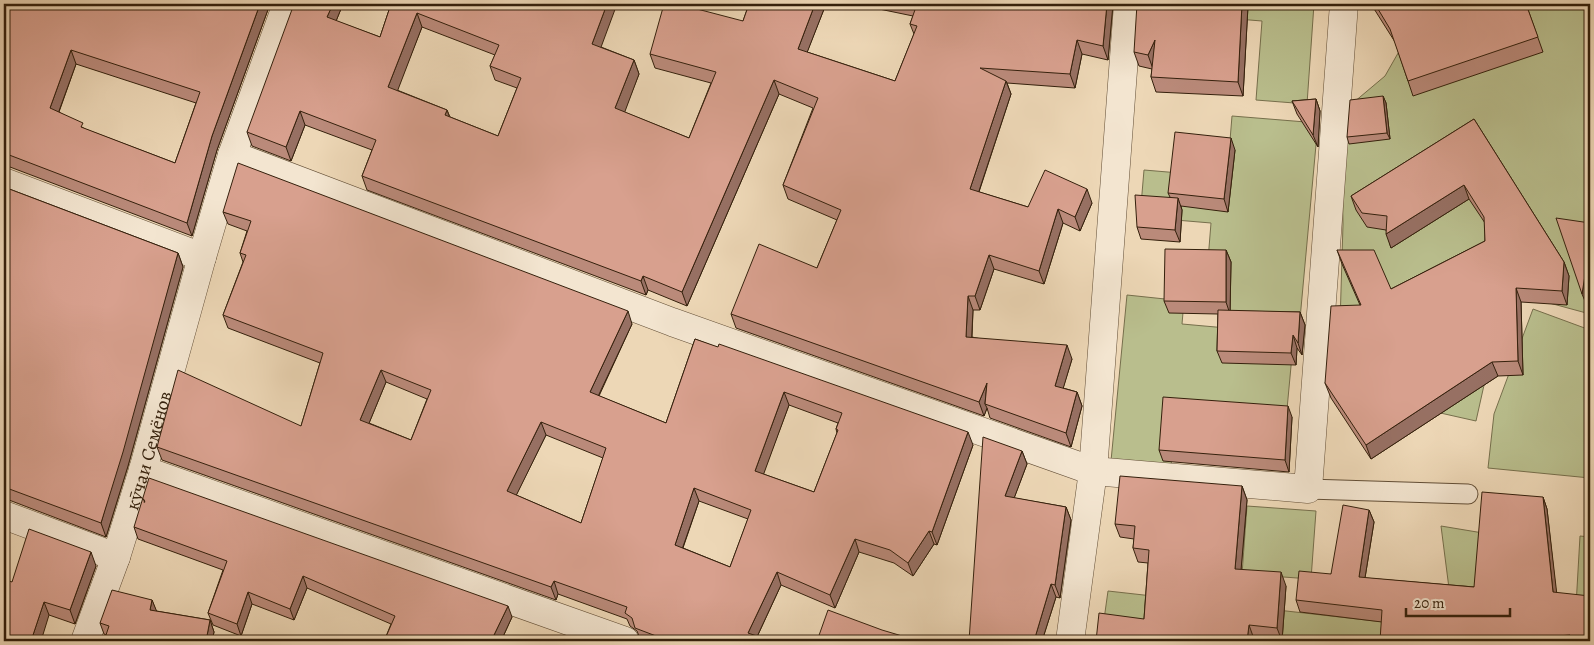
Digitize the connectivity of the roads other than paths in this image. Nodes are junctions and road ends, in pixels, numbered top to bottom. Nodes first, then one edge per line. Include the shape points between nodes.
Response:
1 (286, 4) edge
2 (1128, 4) edge
3 (1344, 4) edge
4 (232, 155) junction
5 (4, 182) edge
6 (202, 257) junction
7 (144, 470) junction
8 (1093, 471) junction
9 (1308, 489) junction
10 (1468, 494) dead end
11 (4, 515) edge
12 (116, 556) junction
13 (84, 641) edge
14 (625, 641) edge
15 (1070, 641) edge

1 - 4 street, кӯчаи Семёнов
2 - 8 street
3 - 9 street
4 - 6 street, кӯчаи Семёнов
4 - 8 street via 672,322
5 - 6 street
6 - 7 street, кӯчаи Семёнов
7 - 12 street, кӯчаи Семёнов
7 - 14 street
8 - 9 street
8 - 15 street
9 - 10 lane
11 - 12 street
12 - 13 street, кӯчаи Семёнов

